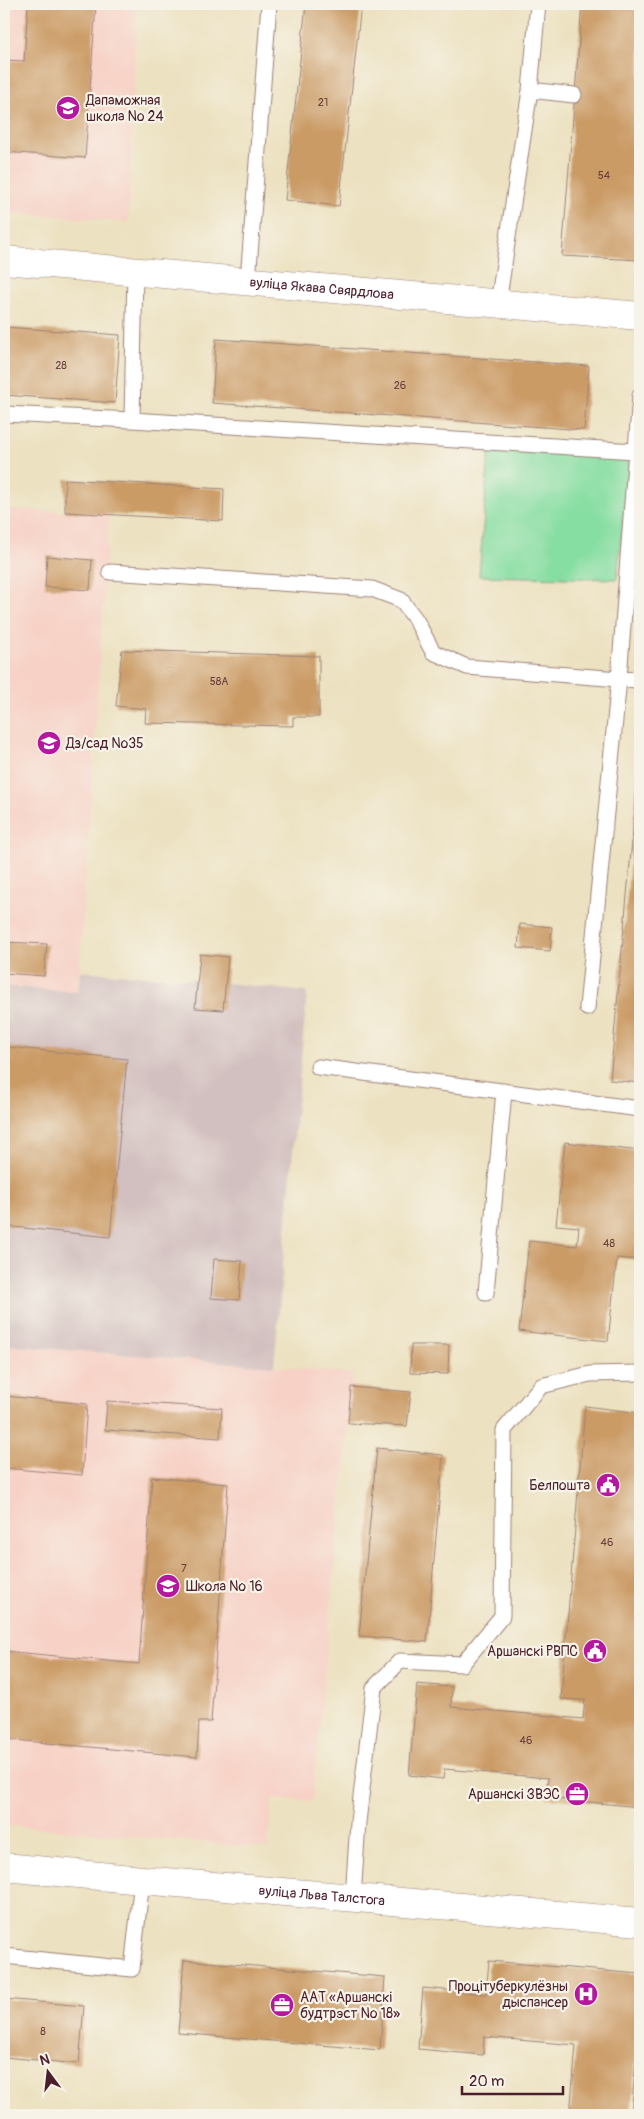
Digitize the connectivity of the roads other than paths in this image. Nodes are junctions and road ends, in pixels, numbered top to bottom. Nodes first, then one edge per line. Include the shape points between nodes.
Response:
1 (269, 4) edge
2 (538, 4) edge
3 (530, 90) junction
4 (574, 95) dead end
5 (4, 260) edge
6 (135, 271) junction
7 (248, 281) junction
8 (498, 304) junction
9 (640, 316) edge
10 (640, 396) edge
11 (4, 414) edge
12 (132, 420) junction
13 (635, 451) junction
14 (110, 572) dead end
15 (620, 679) junction
16 (640, 680) edge
17 (587, 1008) dead end
18 (318, 1067) dead end
19 (504, 1091) junction
20 (640, 1109) edge
21 (486, 1293) dead end
22 (640, 1373) edge
23 (4, 1867) edge
24 (142, 1880) junction
25 (353, 1898) junction
26 (640, 1922) edge
27 (4, 1956) edge

1 - 7 lane
2 - 3 lane
3 - 4 lane
3 - 8 lane
5 - 6 street, вуліца Якава Свярдлова
6 - 7 street, вуліца Якава Свярдлова
6 - 12 lane
7 - 8 street, вуліца Якава Свярдлова
8 - 9 street, вуліца Якава Свярдлова
10 - 13 lane
11 - 12 lane
12 - 13 lane
13 - 15 lane
14 - 15 lane via 372,589 401,600 433,652 467,667
15 - 16 lane
15 - 17 lane
18 - 19 lane
19 - 20 lane
19 - 21 lane
22 - 25 lane via 590,1374 541,1386 504,1430 502,1616 462,1664 400,1661 374,1688
23 - 24 street, вуліца Льва Талстога
24 - 25 street, вуліца Льва Талстога
24 - 27 lane via 132,1969
25 - 26 street, вуліца Льва Талстога

